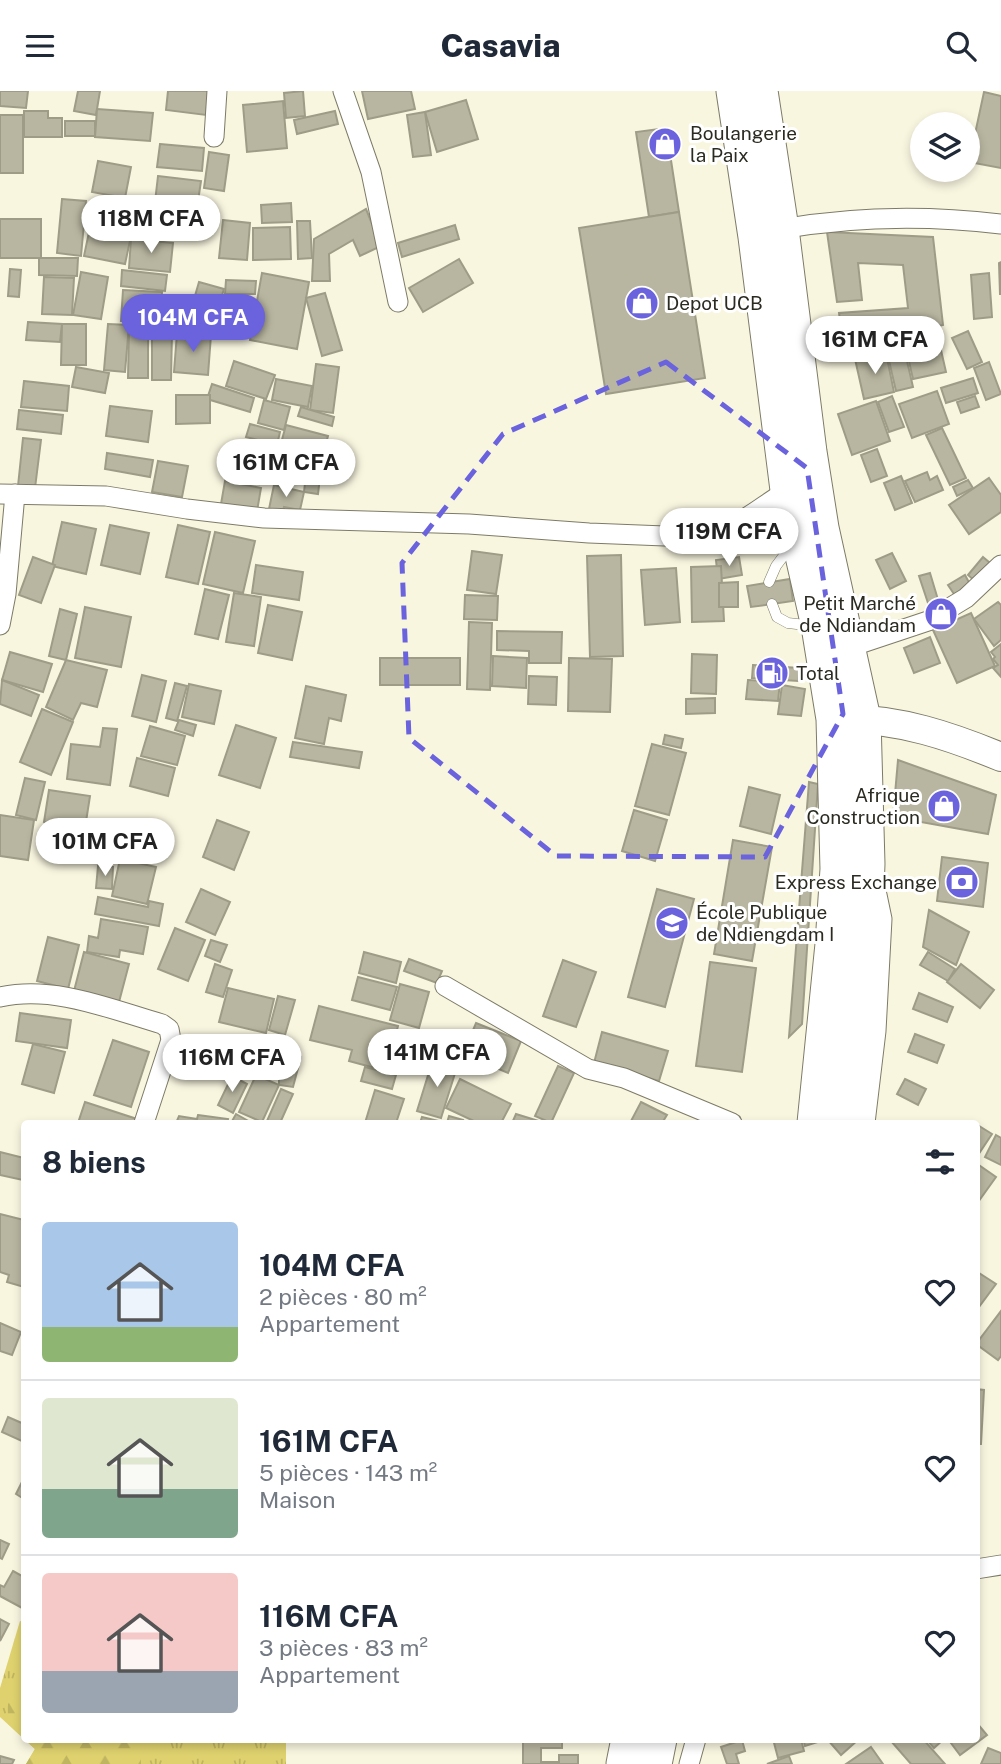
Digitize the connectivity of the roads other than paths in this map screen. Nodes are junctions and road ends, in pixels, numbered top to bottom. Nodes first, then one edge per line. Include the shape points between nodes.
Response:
1 (217, 91) edge
2 (343, 91) edge
3 (734, 91) edge
4 (760, 91) edge
5 (214, 137) dead end
6 (1001, 224) edge
7 (781, 229) junction
8 (398, 302) dead end
9 (788, 490) junction
10 (7, 494) edge
11 (799, 537) junction
12 (1001, 565) edge
13 (769, 582) dead end
14 (772, 604) dead end
15 (0, 625) edge
16 (830, 643) junction
17 (848, 719) junction
18 (1001, 757) edge
19 (867, 864) junction
20 (445, 986) dead end
21 (0, 997) edge
22 (145, 1120) edge
23 (726, 1120) edge
24 (814, 1120) edge
25 (844, 1120) edge
26 (865, 1120) edge
27 (1001, 1565) edge
28 (980, 1568) edge
29 (628, 1743) edge
30 (658, 1743) edge
31 (695, 1743) edge
32 (624, 1764) edge
33 (654, 1764) edge
34 (689, 1764) edge

1 - 5 street
2 - 8 street via 371,172
3 - 9 highway
4 - 7 highway
6 - 7 street via 872,218
7 - 16 highway via 819,516
9 - 10 street via 730,529 698,537 264,518 76,493
9 - 11 highway
10 - 15 street via 6,594
11 - 13 lane
11 - 16 highway
12 - 16 street via 965,598 928,621
14 - 16 lane via 777,617
16 - 17 highway
17 - 18 street via 919,727
17 - 19 highway
17 - 24 highway via 833,944
19 - 25 highway
19 - 26 street via 882,919
20 - 23 street via 589,1069 624,1078
21 - 22 street via 22,992 49,994 169,1029 171,1040
27 - 28 street
29 - 32 highway
30 - 33 highway
31 - 34 street

